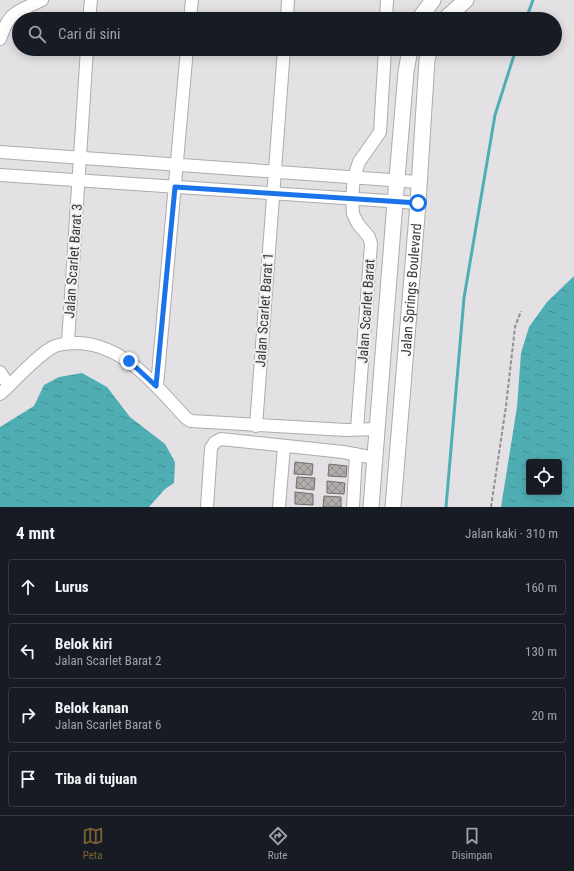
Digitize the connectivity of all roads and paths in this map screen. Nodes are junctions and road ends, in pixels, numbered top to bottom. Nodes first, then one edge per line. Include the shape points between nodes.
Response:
1 (42, 0) edge
2 (91, 0) edge
3 (192, 0) edge
4 (288, 0) edge
5 (387, 0) edge
6 (433, 0) edge
7 (466, 0) edge
8 (17, 12) edge
9 (90, 12) edge
10 (191, 12) edge
11 (287, 12) edge
12 (386, 12) edge
13 (424, 12) edge
14 (452, 12) edge
15 (12, 15) edge
16 (0, 39) edge
17 (87, 56) edge
18 (186, 56) edge
19 (283, 56) edge
20 (385, 56) edge
21 (409, 56) edge
22 (428, 56) edge
23 (0, 152) edge
24 (80, 158) junction
25 (177, 165) junction
26 (275, 172) junction
27 (0, 175) edge
28 (354, 177) junction
29 (79, 180) junction
30 (398, 181) junction
31 (418, 182) junction
32 (175, 187) junction
33 (273, 193) junction
34 (352, 199) junction
35 (395, 202) junction
36 (418, 203) junction
37 (521, 312) dead end
38 (68, 342) junction
39 (0, 372) edge
40 (156, 386) junction
41 (5, 390) edge
42 (256, 426) junction
43 (357, 429) junction
44 (378, 429) junction
45 (284, 446) junction
46 (356, 454) junction
47 (375, 458) junction
48 (207, 507) edge
49 (279, 507) edge
50 (353, 507) edge
51 (371, 507) edge
52 (393, 507) edge
53 (491, 507) edge

1 - 8 street
2 - 9 street
3 - 10 street
4 - 11 street
5 - 12 street
6 - 13 main road
7 - 14 main road
15 - 16 street via 6,22
17 - 24 street, Jalan Scarlet Barat 3
18 - 25 street
19 - 26 street, Jalan Scarlet Barat 1
20 - 28 street, Jalan Scarlet Barat via 380,132 359,162
21 - 30 main road, Jalan Springs Boulevard
22 - 31 main road, Jalan Springs Boulevard
23 - 24 street
24 - 25 street
24 - 29 street, Jalan Scarlet Barat 3
25 - 26 street
25 - 32 street
26 - 28 street
26 - 33 street, Jalan Scarlet Barat 1
27 - 29 street
28 - 30 street
28 - 34 street, Jalan Scarlet Barat
29 - 32 street
29 - 38 street, Jalan Scarlet Barat 3
30 - 31 street
30 - 35 main road, Jalan Springs Boulevard
31 - 36 main road, Jalan Springs Boulevard
32 - 33 street
32 - 40 street
33 - 34 street
33 - 42 street, Jalan Scarlet Barat 1
34 - 35 street
34 - 43 street, Jalan Scarlet Barat via 353,214 371,244
35 - 36 street
35 - 44 main road, Jalan Springs Boulevard
36 - 52 main road, Jalan Springs Boulevard
37 - 53 path via 515,327
38 - 40 street via 93,345 114,352 129,361
38 - 41 street via 49,349
39 - 41 street
40 - 42 street via 189,420
42 - 43 street
43 - 44 street
44 - 47 main road, Jalan Springs Boulevard
45 - 46 street
45 - 48 street via 221,440 215,442 211,448
45 - 49 street
46 - 47 street
46 - 50 street
47 - 51 main road, Jalan Springs Boulevard

